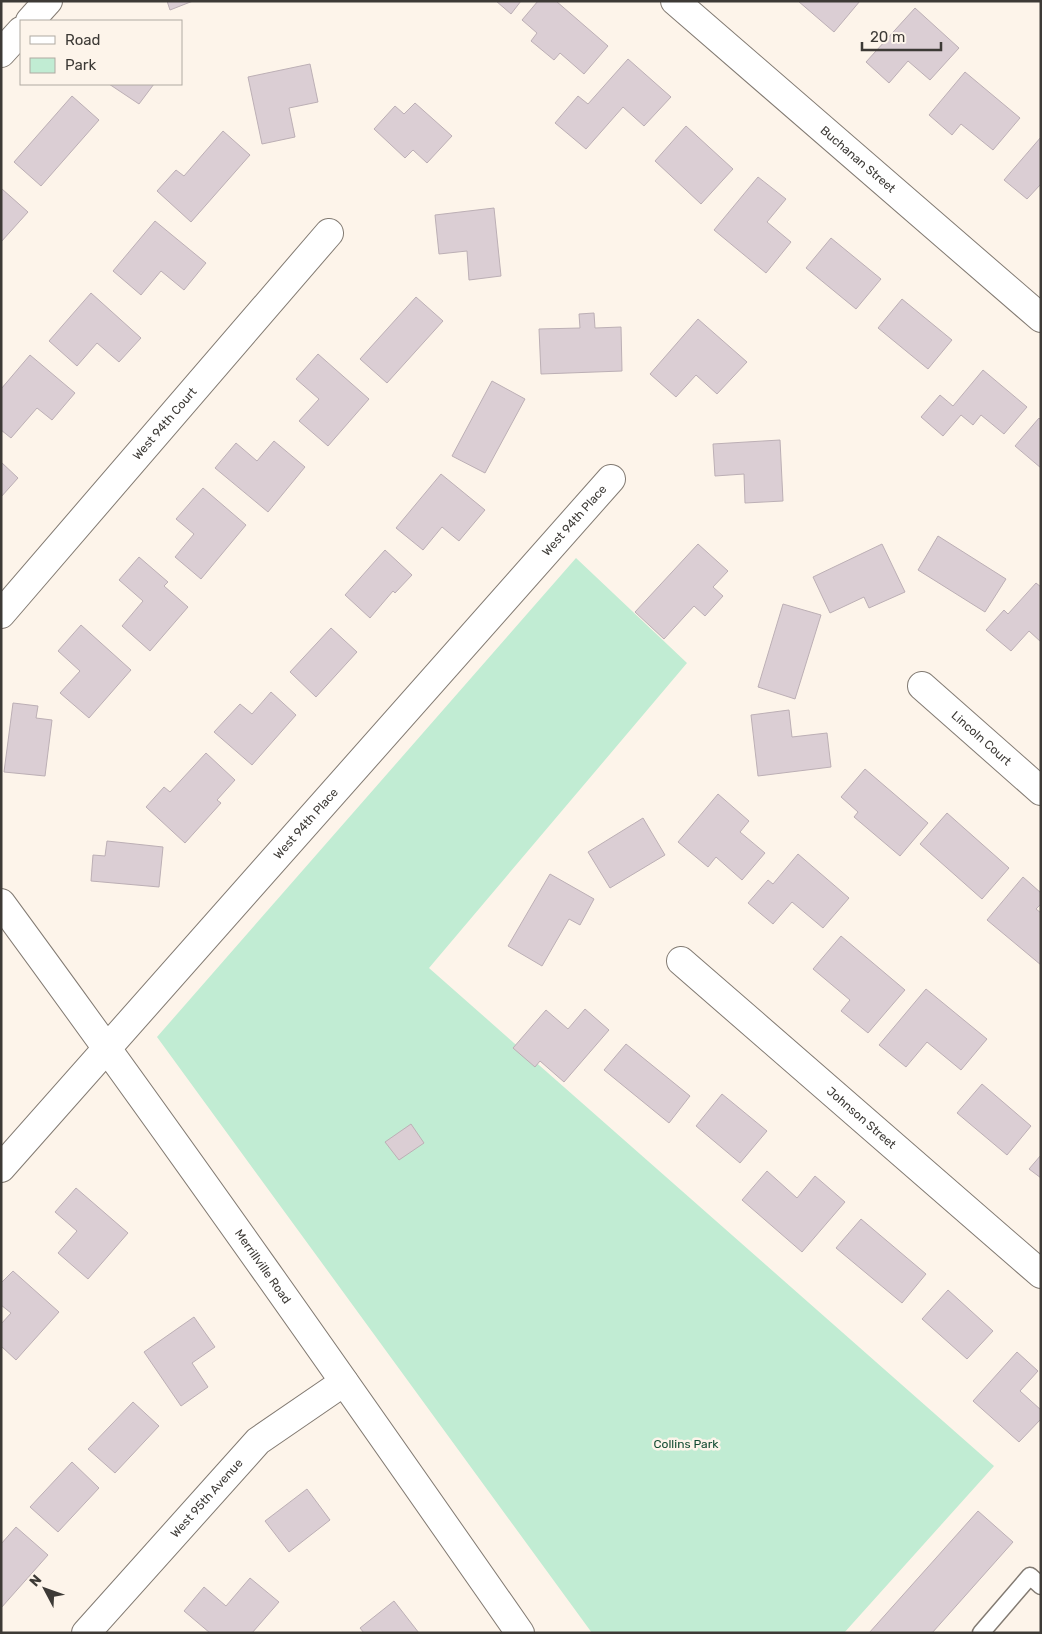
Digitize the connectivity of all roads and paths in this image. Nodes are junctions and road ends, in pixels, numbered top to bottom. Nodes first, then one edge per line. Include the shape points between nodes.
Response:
1 (48, 1) edge
2 (675, 1) edge
3 (31, 20) edge
4 (20, 31) edge
5 (1, 53) edge
6 (329, 233) dead end
7 (1041, 318) edge
8 (611, 479) dead end
9 (1, 614) edge
10 (922, 686) dead end
11 (1041, 791) edge
12 (1, 903) edge
13 (680, 961) dead end
14 (108, 1048) junction
15 (1, 1168) edge
16 (1041, 1274) edge
17 (344, 1382) junction
18 (1041, 1586) edge
19 (86, 1633) edge
20 (520, 1633) edge
21 (981, 1633) edge

1 - 3 street
2 - 7 street, Buchanan Street
4 - 5 street
6 - 9 street, West 94th Court
8 - 14 street, West 94th Place
10 - 11 street, Lincoln Court
12 - 14 street, Merrillville Road
13 - 16 street, Johnson Street
14 - 15 street, West 94th Place
14 - 17 street, Merrillville Road
17 - 19 street, West 95th Avenue via 258,1441
17 - 20 street, Merrillville Road
18 - 21 lane via 1030,1576

